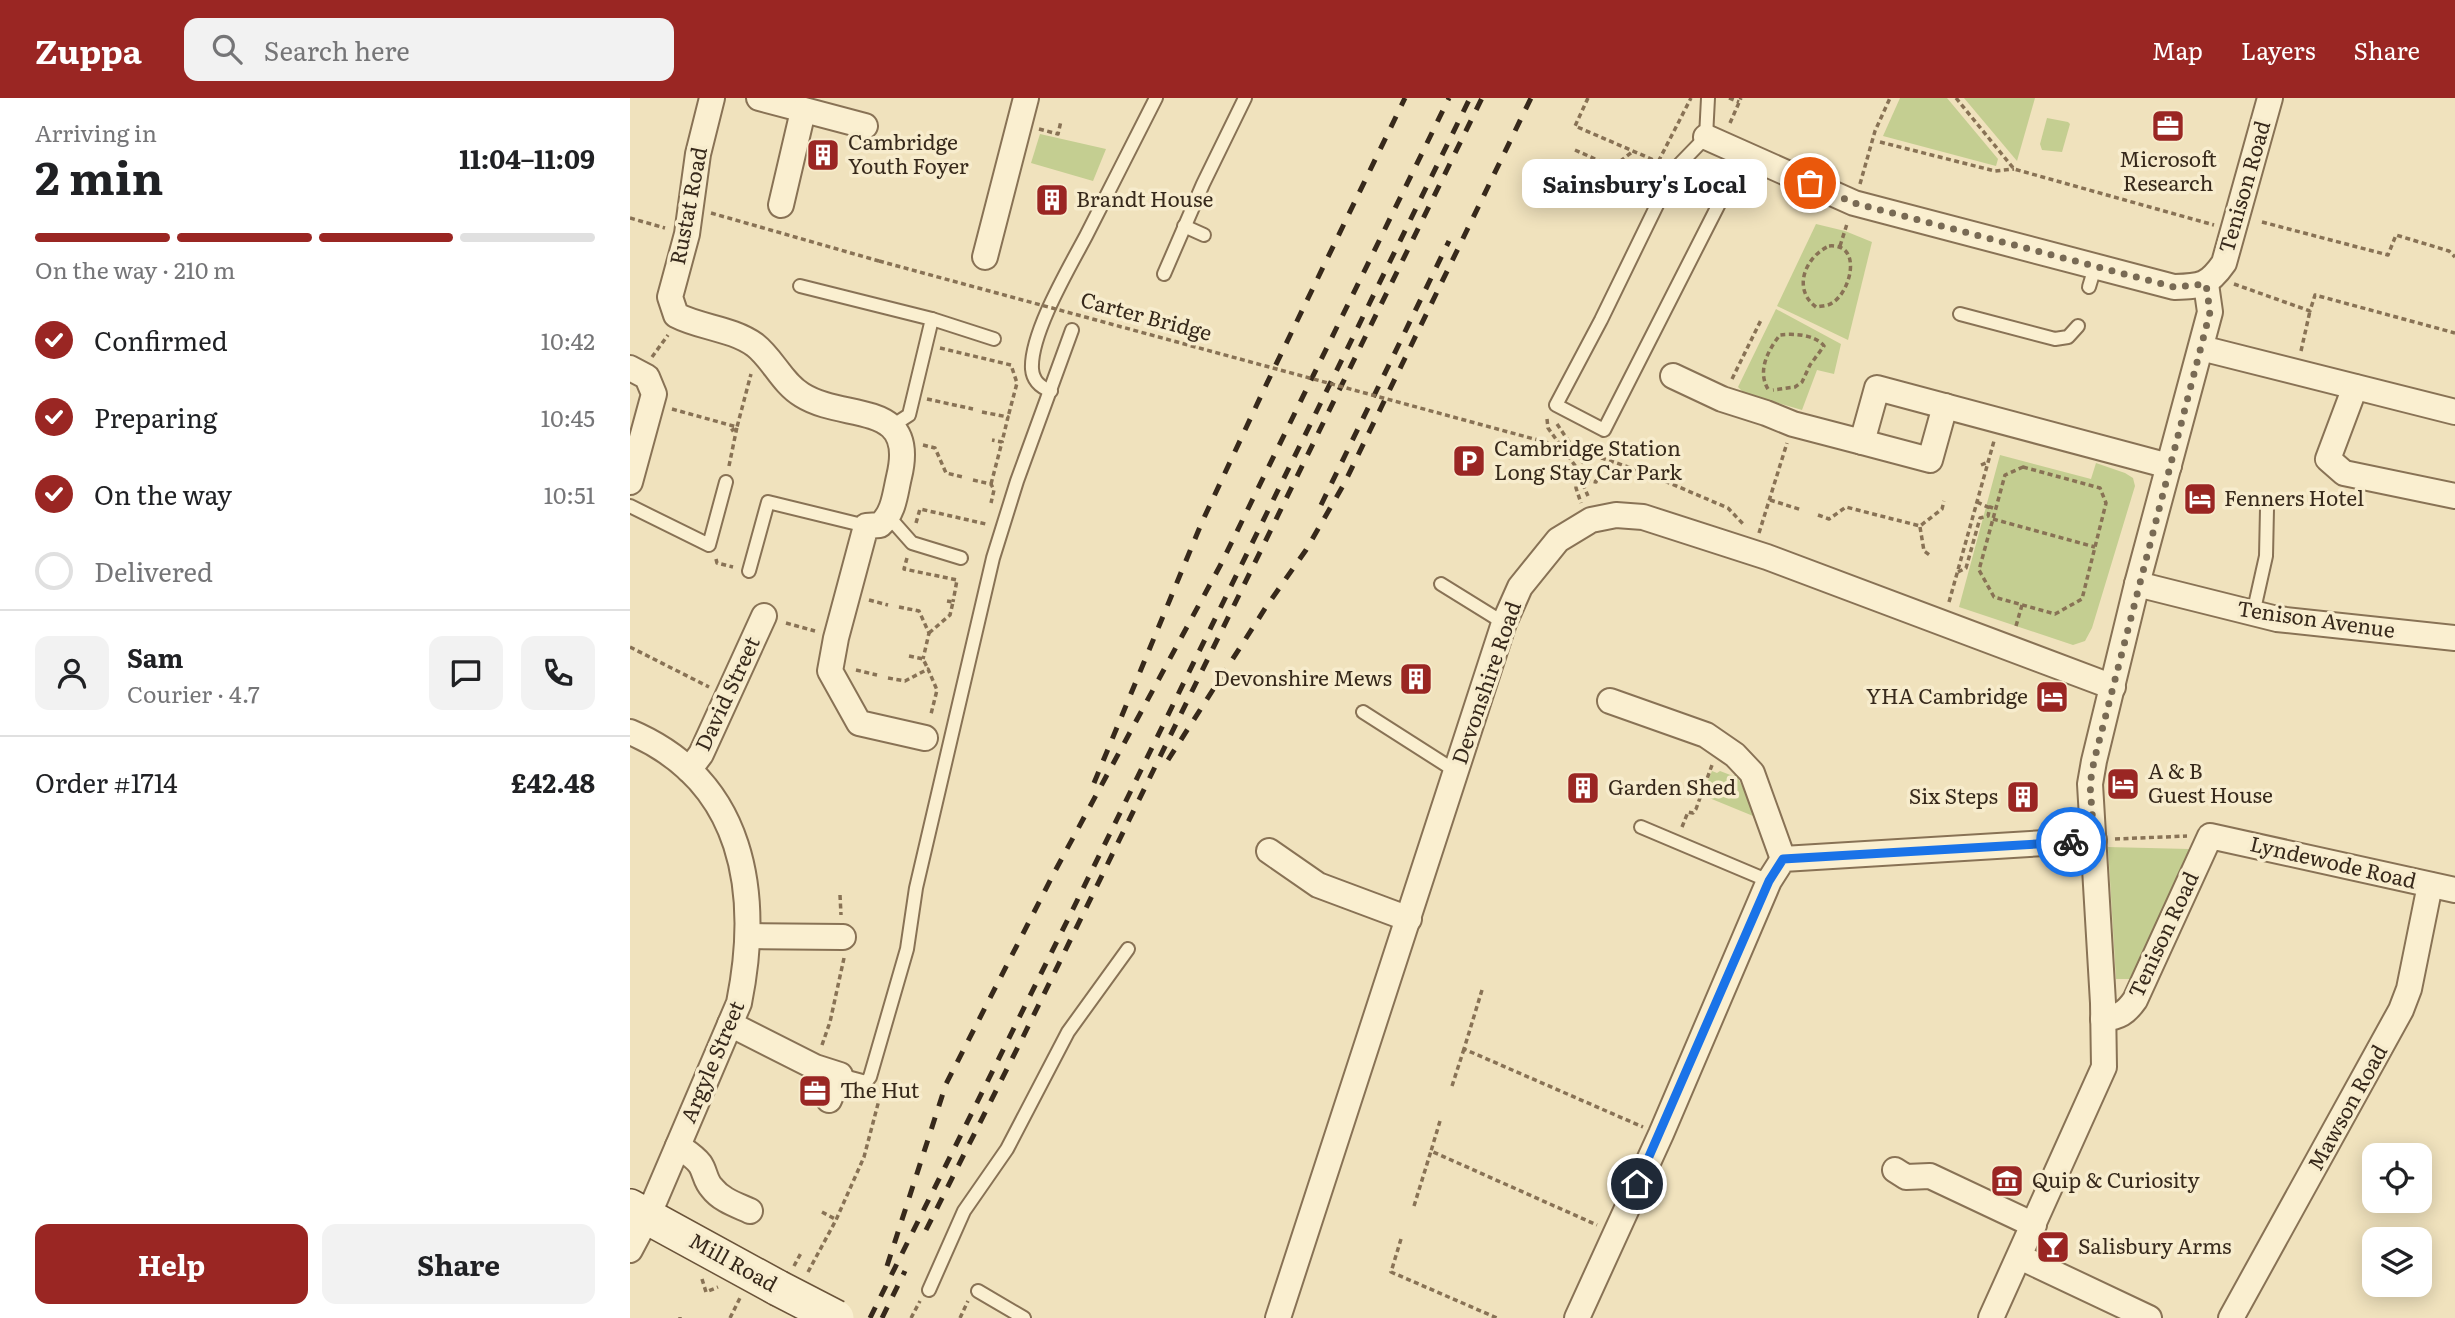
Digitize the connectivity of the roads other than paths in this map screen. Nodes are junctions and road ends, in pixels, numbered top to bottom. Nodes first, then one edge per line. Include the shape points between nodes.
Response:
1 (712, 98) edge
2 (759, 98) edge
3 (1026, 98) edge
4 (1156, 98) edge
5 (1244, 98) edge
6 (2270, 98) edge
7 (1707, 104) edge
8 (803, 111) junction
9 (866, 126) dead end
10 (1706, 137) junction
11 (1674, 170) junction
12 (781, 205) dead end
13 (1184, 226) junction
14 (1204, 235) dead end
15 (985, 257) dead end
16 (1164, 274) dead end
17 (2210, 285) junction
18 (800, 286) dead end
19 (1960, 314) dead end
20 (932, 319) junction
21 (2078, 326) dead end
22 (1072, 330) dead end
23 (994, 339) dead end
24 (2201, 348) junction
25 (635, 370) edge
26 (1673, 376) dead end
27 (2355, 387) junction
28 (1051, 391) junction
29 (1945, 406) junction
30 (2455, 412) edge
31 (897, 435) junction
32 (1862, 442) junction
33 (2169, 466) junction
34 (630, 482) edge
35 (726, 482) road end
36 (2455, 496) edge
37 (630, 506) edge
38 (2267, 509) dead end
39 (889, 517) junction
40 (866, 526) junction
41 (961, 558) dead end
42 (750, 571) road end
43 (1441, 584) dead end
44 (2137, 584) junction
45 (2253, 614) junction
46 (764, 616) road end
47 (1504, 623) junction
48 (2455, 638) edge
49 (2113, 687) junction
50 (1610, 701) dead end
51 (1363, 712) dead end
52 (630, 732) edge
53 (925, 738) dead end
54 (689, 770) junction
55 (1457, 773) junction
56 (1641, 827) dead end
57 (2210, 836) joint
58 (2094, 840) junction
59 (1269, 851) dead end
60 (1783, 859) junction
61 (1769, 881) junction
62 (2430, 885) junction
63 (2455, 890) edge
64 (1409, 919) junction
65 (749, 936) junction
66 (843, 937) road end
67 (1128, 948) dead end
68 (2104, 1019) junction
69 (730, 1024) junction
70 (840, 1075) junction
71 (828, 1100) dead end
72 (678, 1146) junction
73 (1895, 1170) dead end
74 (735, 1207) dead end
75 (639, 1211) edge
76 (2034, 1225) junction
77 (630, 1250) edge
78 (2020, 1257) junction
79 (978, 1292) dead end
80 (925, 1294) road end
81 (836, 1318) edge
82 (1024, 1318) edge
83 (1278, 1318) edge
84 (1577, 1318) edge
85 (1991, 1318) edge
86 (2149, 1318) edge
87 (2231, 1318) edge

1 - 31 street, Rustat Road via 698,153 687,234 670,297 676,315 739,335 758,348 804,397 883,419
2 - 8 street
3 - 15 street
4 - 28 lane via 1039,335 1033,356 1034,379
5 - 13 lane
6 - 17 street, Tenison Road via 2224,263
7 - 10 lane
8 - 9 street
8 - 12 street
10 - 11 lane
10 - 17 street via 1854,203 2092,277 2174,287
11 - 11 lane via 1724,194 1604,430 1556,405
13 - 14 lane
13 - 16 lane
17 - 24 street, Tenison Road via 2210,312
18 - 20 lane
19 - 21 lane via 2055,339 2068,337
20 - 23 lane
20 - 31 lane via 909,415
22 - 28 lane
24 - 27 street
24 - 33 street, Tenison Road
25 - 34 street via 647,377 653,403
26 - 32 street via 1793,425
27 - 30 street
27 - 36 street via 2328,459 2343,473
28 - 70 lane via 993,558 916,888 907,949 870,1077 860,1082
29 - 32 street via 1877,388
29 - 32 street via 1930,460
29 - 33 street via 2076,447
31 - 39 street via 903,454
33 - 44 street, Tenison Road
35 - 37 lane via 709,545
38 - 45 lane via 2266,556
39 - 40 street via 880,525
39 - 41 lane via 912,543
40 - 42 lane via 768,502
40 - 53 street via 830,671 859,723
43 - 47 lane
44 - 45 street, Tenison Avenue
44 - 49 street, Tenison Road
45 - 48 street, Tenison Avenue
46 - 54 street, David Street via 701,754
47 - 49 street, Devonshire Road via 1520,587 1589,508 1643,517 1756,554
47 - 55 street, Devonshire Road
49 - 58 street, Tenison Road via 2090,784
50 - 60 street via 1706,735 1735,755 1752,773
51 - 55 lane
52 - 54 street, Argyle Street
54 - 65 street, Argyle Street via 734,837 745,880
55 - 64 street, Devonshire Road
56 - 61 lane
57 - 62 street, Lyndewode Road
57 - 68 street, Tenison Road via 2135,1000 2127,1012
58 - 60 street
58 - 68 street, Tenison Road
59 - 64 street via 1318,885
60 - 61 street
61 - 84 street
62 - 63 street, Lyndewode Road
62 - 87 street, Mawson Road via 2402,1010
64 - 83 street, Devonshire Road
65 - 66 street
65 - 69 street, Argyle Street via 740,1003
67 - 80 lane via 1068,1032 1007,1149 964,1212
68 - 76 street, Tenison Road via 2104,1067
69 - 70 street
69 - 72 street, Argyle Street
70 - 71 street
72 - 74 street, Argyle Street via 701,1165 709,1185
72 - 75 street, Argyle Street
73 - 76 street via 1906,1177 1930,1176
75 - 77 street, Argyle Street
75 - 81 street, Mill Road, bridge via 791,1284
76 - 78 street, Tenison Road
78 - 85 street, Tenison Road
78 - 86 street
79 - 82 lane

